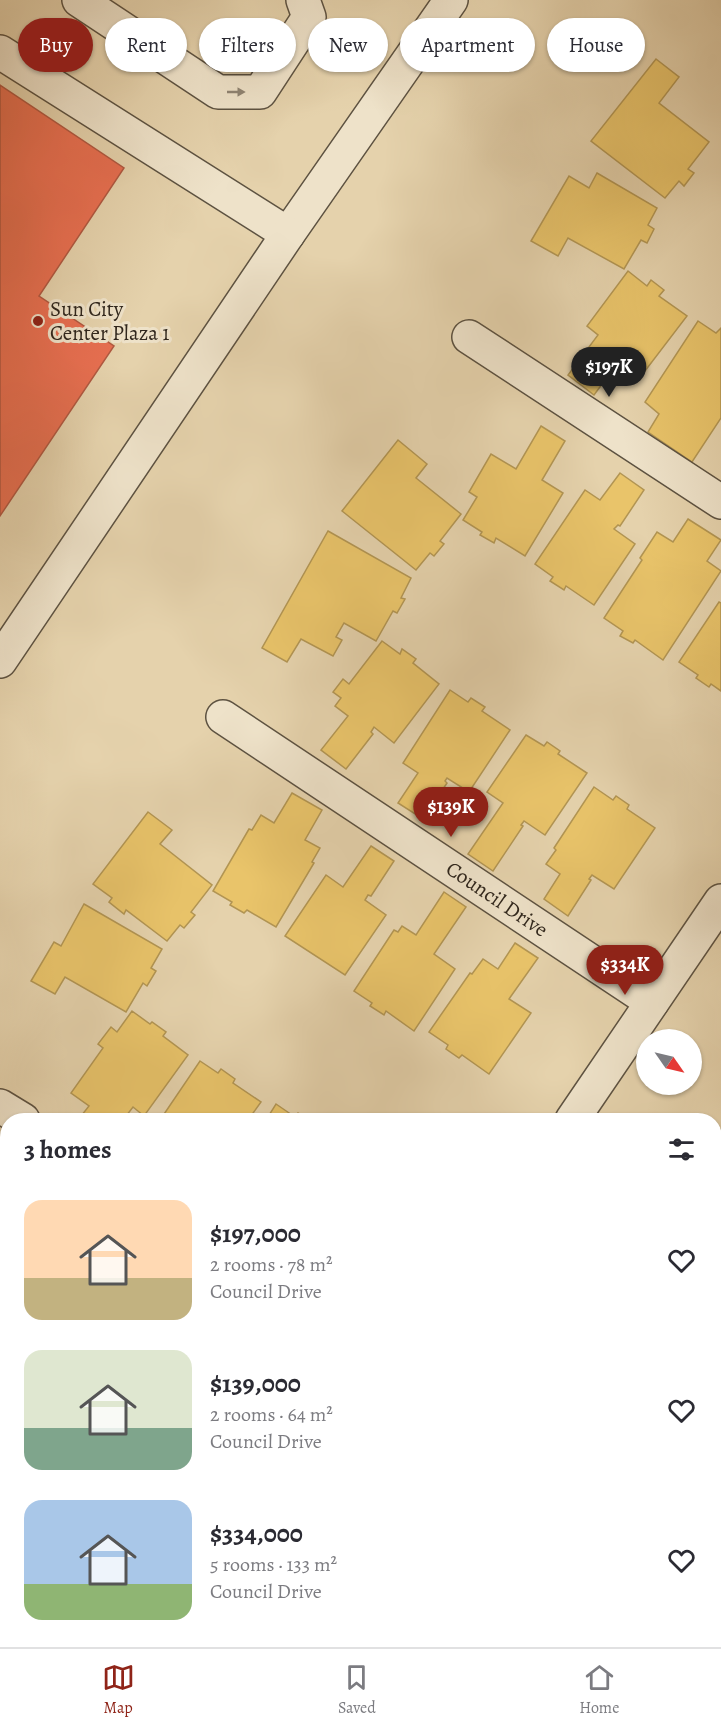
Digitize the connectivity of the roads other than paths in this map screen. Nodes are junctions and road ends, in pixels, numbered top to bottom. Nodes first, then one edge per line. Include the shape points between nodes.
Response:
1 (79, 0) edge
2 (303, 0) edge
3 (451, 0) edge
4 (0, 52) edge
5 (288, 234) junction
6 (469, 337) dead end
7 (721, 502) edge
8 (0, 662) edge
9 (223, 717) dead end
10 (721, 901) edge
11 (652, 1002) junction
12 (577, 1113) edge

1 -> 2 street via 218,92 260,92 309,17
3 - 5 street
4 - 5 street
5 - 8 street
6 - 7 street
9 - 11 street, Council Drive
10 - 11 street
11 - 12 street

